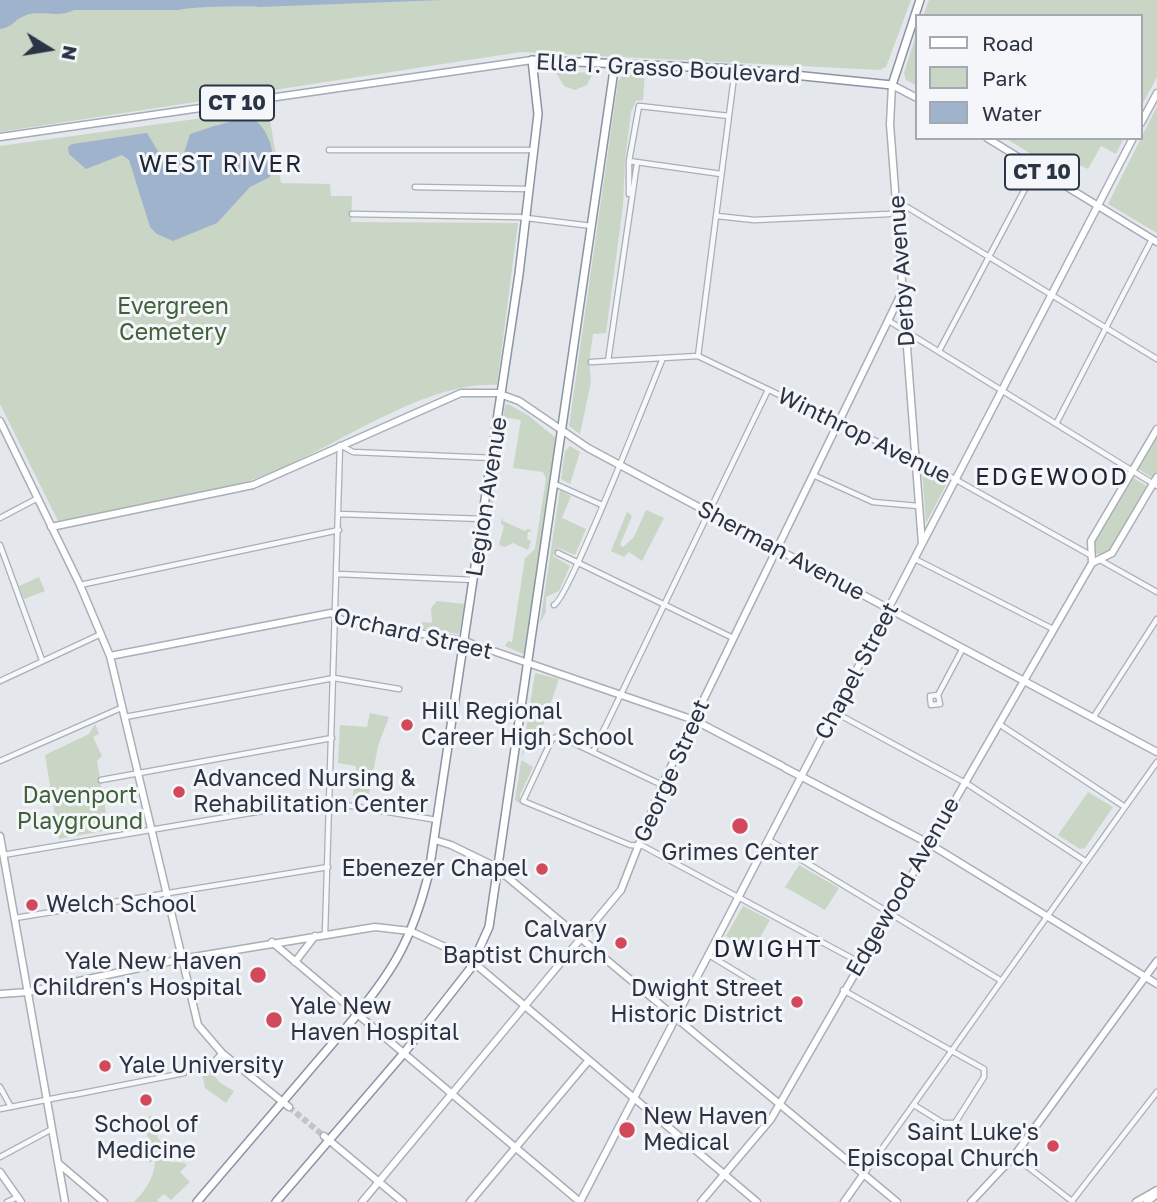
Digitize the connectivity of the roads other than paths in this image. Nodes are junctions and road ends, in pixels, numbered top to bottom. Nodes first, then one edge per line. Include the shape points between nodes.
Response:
1 (920, 0) edge
2 (533, 60) junction
3 (615, 63) junction
4 (735, 69) junction
5 (892, 85) junction
6 (1157, 93) edge
7 (916, 97) edge
8 (729, 117) junction
9 (1143, 119) edge
10 (0, 137) edge
11 (989, 140) edge
12 (1132, 140) edge
13 (329, 150) dead end
14 (534, 150) junction
15 (629, 162) junction
16 (637, 163) junction
17 (1036, 168) junction
18 (721, 174) junction
19 (415, 187) dead end
20 (529, 189) junction
21 (629, 205) junction
22 (1098, 206) junction
23 (898, 211) junction
24 (352, 214) dead end
25 (717, 216) junction
26 (526, 217) junction
27 (592, 226) junction
28 (1154, 240) edge
29 (989, 257) junction
30 (903, 290) junction
31 (1052, 295) junction
32 (889, 321) junction
33 (1106, 327) junction
34 (907, 332) junction
35 (939, 351) junction
36 (698, 356) junction
37 (663, 358) junction
38 (1157, 359) edge
39 (608, 361) junction
40 (591, 362) dead end
41 (768, 390) junction
42 (1002, 391) junction
43 (503, 395) junction
44 (0, 421) edge
45 (838, 423) junction
46 (1056, 424) junction
47 (1157, 429) edge
48 (562, 432) junction
49 (340, 445) junction
50 (493, 458) junction
51 (914, 459) junction
52 (619, 464) junction
53 (1132, 471) junction
54 (813, 474) junction
55 (957, 480) junction
56 (1156, 482) edge
57 (555, 484) junction
58 (38, 498) junction
59 (602, 505) junction
60 (918, 506) junction
61 (709, 513) junction
62 (340, 514) junction
63 (0, 518) edge
64 (484, 519) junction
65 (51, 527) junction
66 (339, 530) junction
67 (0, 545) edge
68 (922, 545) junction
69 (777, 550) junction
70 (558, 553) dead end
71 (1090, 555) junction
72 (915, 559) junction
73 (1102, 561) junction
74 (578, 563) junction
75 (1092, 563) junction
76 (338, 574) junction
77 (474, 580) junction
78 (80, 585) junction
79 (1157, 592) edge
80 (554, 605) dead end
81 (664, 605) junction
82 (890, 609) junction
83 (337, 617) junction
84 (1157, 619) edge
85 (1053, 629) junction
86 (102, 634) junction
87 (733, 638) junction
88 (464, 641) junction
89 (963, 648) junction
90 (110, 656) junction
91 (42, 660) junction
92 (529, 664) junction
93 (334, 678) junction
94 (1023, 680) junction
95 (0, 681) edge
96 (399, 689) dead end
97 (621, 695) junction
98 (937, 695) dead end
99 (121, 708) junction
100 (835, 713) junction
101 (124, 717) junction
102 (1093, 718) junction
103 (694, 720) junction
104 (998, 723) junction
105 (332, 737) junction
106 (593, 752) junction
107 (1157, 752) edge
108 (0, 761) edge
109 (1157, 762) edge
110 (137, 774) junction
111 (802, 777) junction
112 (101, 780) dead end
113 (964, 782) junction
114 (662, 785) junction
115 (330, 800) junction
116 (1125, 807) junction
117 (438, 820) junction
118 (150, 829) junction
119 (769, 840) junction
120 (0, 841) edge
121 (435, 841) junction
122 (928, 843) junction
123 (638, 846) junction
124 (3, 855) junction
125 (1085, 861) junction
126 (328, 867) junction
127 (499, 870) junction
128 (165, 893) junction
129 (739, 897) junction
130 (888, 912) junction
131 (1046, 916) junction
132 (15, 918) junction
133 (410, 930) junction
134 (325, 934) junction
135 (316, 936) junction
136 (581, 939) junction
137 (272, 942) junction
138 (709, 955) junction
139 (181, 959) junction
140 (1157, 961) edge
141 (295, 962) junction
142 (859, 962) junction
143 (474, 964) junction
144 (1145, 977) junction
145 (1000, 980) junction
146 (755, 983) dead end
147 (1157, 984) edge
148 (843, 990) junction
149 (28, 992) junction
150 (0, 994) edge
151 (525, 1007) junction
152 (357, 1015) junction
153 (675, 1018) junction
154 (953, 1050) junction
155 (222, 1053) junction
156 (404, 1054) junction
157 (589, 1060) junction
158 (198, 1070) tunnel mouth
159 (184, 1073) tunnel mouth
160 (0, 1087) edge
161 (1157, 1092) edge
162 (453, 1095) junction
163 (635, 1097) junction
164 (47, 1100) junction
165 (778, 1103) junction
166 (287, 1105) junction
167 (914, 1105) junction
168 (11, 1107) junction
169 (0, 1109) edge
170 (52, 1129) junction
171 (327, 1138) junction
172 (515, 1147) junction
173 (1014, 1156) junction
174 (0, 1157) edge
175 (58, 1163) junction
176 (0, 1172) edge
177 (725, 1175) junction
178 (863, 1175) junction
179 (379, 1182) junction
180 (1157, 1192) edge
181 (20, 1200) edge
182 (7, 1202) edge
183 (65, 1202) edge
184 (104, 1202) edge
185 (197, 1202) edge
186 (276, 1202) edge
187 (362, 1202) edge
188 (403, 1202) edge
189 (470, 1202) edge
190 (580, 1202) edge
191 (701, 1202) edge
192 (757, 1202) edge
193 (844, 1202) edge
194 (897, 1202) edge
195 (971, 1202) edge
196 (1073, 1202) edge
197 (1136, 1202) edge
198 (1147, 1202) edge

1 - 5 highway, Derby Avenue
2 - 3 highway, Ella T. Grasso Boulevard / CT 10
2 - 10 main road, Ella T. Grasso Boulevard / CT 10
2 - 14 highway, Legion Avenue via 538,102
3 - 4 highway, Ella T. Grasso Boulevard / CT 10
3 - 27 highway
4 - 5 highway, Ella T. Grasso Boulevard / CT 10
4 - 8 street
5 - 7 main road, Ella T. Grasso Boulevard / CT 10
5 - 23 main road, Derby Avenue via 890,121
6 - 9 main road
8 - 15 street via 639,106
8 - 18 street
11 - 17 main road, CT 10
12 - 22 main road, Chapel Street
13 - 14 street
14 - 20 highway, Legion Avenue
15 - 16 street
15 - 21 street
16 - 18 street
16 - 21 street
17 - 22 main road, CT 10
17 - 29 street
18 - 25 street
19 - 20 street
20 - 26 highway, Legion Avenue
21 - 39 street
22 - 28 main road, CT 10
22 - 31 main road, Chapel Street
23 - 25 street via 754,220
23 - 29 street via 906,206
23 - 30 main road, Derby Avenue
24 - 26 street
25 - 36 street
26 - 27 street
26 - 43 highway, Legion Avenue
27 - 48 highway
28 - 33 street
29 - 31 street
29 - 35 street
30 - 32 main road, George Street
30 - 34 main road, Derby Avenue
31 - 33 street
31 - 42 main road, Chapel Street
32 - 34 street
32 - 45 main road, George Street
33 - 38 street
33 - 46 street
34 - 35 street
34 - 51 main road, Derby Avenue
35 - 42 street
36 - 37 street, Winthrop Avenue
36 - 41 street, Winthrop Avenue
37 - 39 street, Winthrop Avenue
37 - 52 street
39 - 40 street, Winthrop Avenue
41 - 45 street, Winthrop Avenue
41 - 61 street
42 - 46 street
42 - 55 main road, Chapel Street
43 - 48 main road, Sherman Avenue
43 - 49 main road, Sherman Avenue via 474,391 440,400
43 - 50 highway, Legion Avenue
44 - 58 main road
45 - 51 street, Winthrop Avenue
45 - 54 main road, George Street
46 - 53 street
47 - 53 main road
48 - 52 main road, Sherman Avenue
48 - 57 highway
49 - 50 street via 354,452
49 - 62 street
49 - 65 main road via 253,485
50 - 64 highway, Legion Avenue
51 - 55 street, Winthrop Avenue
51 - 60 main road, Derby Avenue
52 - 59 street
52 - 61 main road, Sherman Avenue
53 - 56 street
53 - 71 main road via 1091,541
54 - 60 street via 873,502
54 - 69 main road, George Street
55 - 68 main road, Chapel Street
55 - 71 street, Winthrop Avenue
56 - 73 main road via 1112,553
57 - 59 street
57 - 92 highway
58 - 63 street
58 - 65 main road
59 - 74 street
60 - 68 main road, Derby Avenue
61 - 69 main road, Sherman Avenue
61 - 81 street
62 - 64 street
62 - 66 street
64 - 77 highway, Legion Avenue
65 - 78 main road
66 - 76 street
66 - 78 street
67 - 91 street
68 - 72 main road, Chapel Street
69 - 82 main road, Sherman Avenue
69 - 87 main road, George Street
70 - 74 street
71 - 73 street, Winthrop Avenue
71 - 75 main road
72 - 82 main road, Chapel Street
72 - 85 street
73 - 75 main road
73 - 79 street, Winthrop Avenue
74 - 80 street via 563,597
74 - 81 street
75 - 85 main road, Edgewood Avenue
76 - 77 street
76 - 83 street
77 - 88 highway, Legion Avenue
78 - 86 main road
81 - 87 street
81 - 97 street
82 - 89 main road, Sherman Avenue
82 - 100 main road, Chapel Street
83 - 88 main road, Orchard Street
83 - 90 main road, Orchard Street via 331,613
83 - 93 street
84 - 102 street
85 - 94 main road, Edgewood Avenue
86 - 90 main road
86 - 91 street
87 - 103 main road, George Street
88 - 92 main road, Orchard Street
88 - 117 highway, Legion Avenue
89 - 94 main road, Sherman Avenue
89 - 98 street
90 - 99 main road
91 - 95 street
92 - 97 main road, Orchard Street
92 - 127 highway
93 - 96 street
93 - 101 street
93 - 105 street
94 - 102 main road, Sherman Avenue
94 - 104 main road, Edgewood Avenue
97 - 103 main road, Orchard Street
97 - 106 street
99 - 101 main road
99 - 108 street
100 - 111 main road, Chapel Street
100 - 113 street
101 - 110 main road
102 - 107 main road, Sherman Avenue
103 - 111 main road, Orchard Street
103 - 114 main road, George Street
104 - 113 main road, Edgewood Avenue
104 - 116 street
105 - 110 street
105 - 115 street
106 - 114 street
106 - 123 street via 555,737 523,802
109 - 116 street
110 - 112 street
110 - 118 main road
111 - 119 main road, Chapel Street
111 - 122 main road, Orchard Street
113 - 122 main road, Edgewood Avenue
113 - 125 street
114 - 123 main road, George Street
115 - 117 street
115 - 118 street
115 - 126 street
116 - 125 street
117 - 121 highway, Legion Avenue
118 - 124 street
118 - 128 main road
119 - 129 main road, Chapel Street
119 - 130 street
120 - 124 main road
121 - 127 main road
121 - 133 highway, Legion Avenue
122 - 130 main road, Edgewood Avenue
122 - 131 main road, Orchard Street
123 - 129 street
123 - 136 main road, George Street via 621,890
124 - 132 main road
125 - 131 street
126 - 128 street
126 - 134 street
127 - 136 main road
127 - 143 highway via 489,927
128 - 132 street
128 - 139 main road
129 - 138 main road, Chapel Street
129 - 142 street
130 - 142 main road, Edgewood Avenue
130 - 145 street
131 - 144 main road, Orchard Street
131 - 145 street
132 - 149 main road
133 - 134 main road via 374,927
133 - 143 main road via 457,951
133 - 152 highway, Legion Avenue via 390,975
134 - 135 main road
135 - 137 main road
135 - 141 main road
136 - 151 main road, George Street
136 - 153 main road
137 - 139 main road
137 - 141 main road
138 - 146 street
138 - 153 main road, Chapel Street
139 - 149 main road
139 - 155 main road via 198,1025
140 - 144 main road
141 - 152 main road
142 - 148 main road, Edgewood Avenue
143 - 151 main road
143 - 156 highway
144 - 147 main road, Orchard Street
144 - 173 main road
145 - 154 street
148 - 154 street
148 - 165 main road, Edgewood Avenue
149 - 150 main road
149 - 164 main road
151 - 157 main road
151 - 162 main road, George Street
152 - 156 main road
152 - 166 highway, Legion Avenue
153 - 163 main road, Chapel Street
153 - 165 main road
154 - 167 street
154 - 167 street via 984,1069 984,1077 961,1115 955,1123 943,1124
155 - 158 street via 208,1068
155 - 166 main road
156 - 162 main road
156 - 171 highway
157 - 163 main road
157 - 172 main road
159 - 164 street
160 - 168 street
161 - 196 street
162 - 172 main road
162 - 179 main road, George Street
163 - 177 main road
163 - 190 main road, Chapel Street
164 - 168 street
164 - 170 main road
165 - 177 main road, Edgewood Avenue via 761,1133
165 - 178 main road
166 - 185 highway, Legion Avenue
167 - 178 street
168 - 169 street
170 - 174 street
170 - 175 main road
171 - 179 main road
171 - 186 highway
172 - 189 main road
172 - 190 main road
173 - 195 main road
173 - 196 street
175 - 183 main road
175 - 184 main road
176 - 181 main road
177 - 191 main road, Edgewood Avenue
177 - 192 main road
178 - 193 main road
178 - 194 main road
179 - 187 main road, George Street
179 - 188 main road
180 - 197 main road
180 - 198 main road
181 - 182 street

